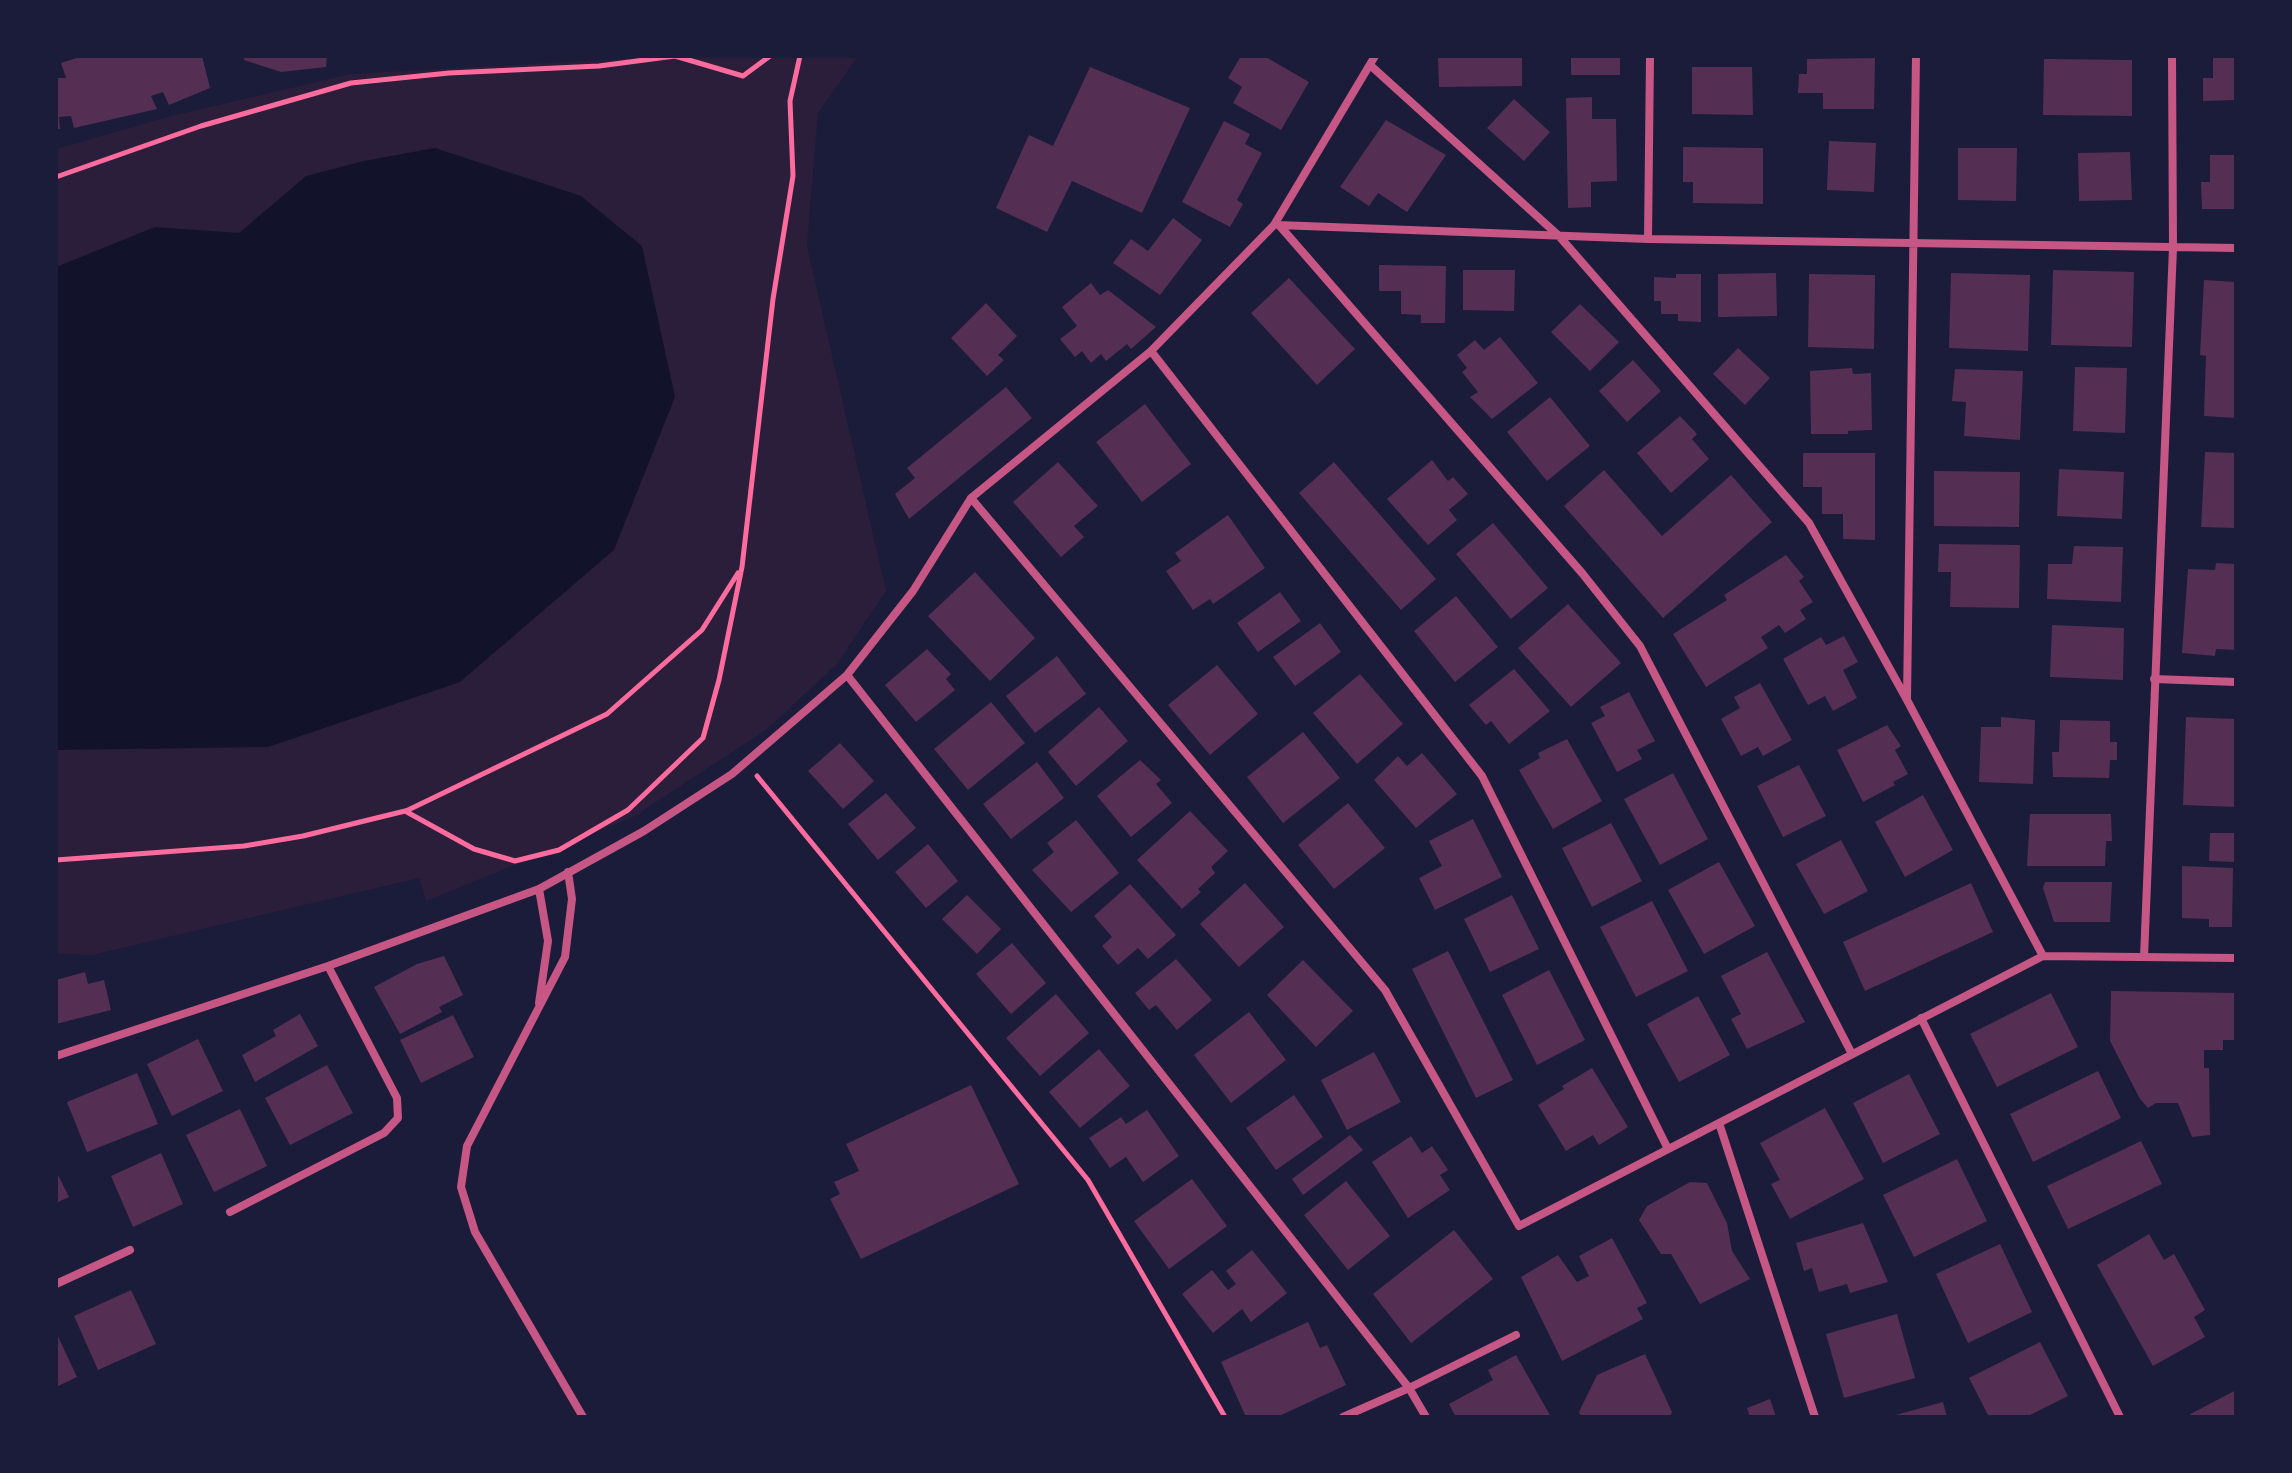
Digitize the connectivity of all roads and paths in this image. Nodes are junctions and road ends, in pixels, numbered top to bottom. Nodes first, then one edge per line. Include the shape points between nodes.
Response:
1 (676, 56) edge
2 (770, 56) edge
3 (789, 56) edge
4 (1375, 56) edge
5 (1650, 56) edge
6 (1916, 56) edge
7 (2172, 56) edge
8 (799, 58) edge
9 (1370, 65) junction
10 (56, 177) edge
11 (1276, 225) junction
12 (1559, 236) junction
13 (1648, 239) junction
14 (1915, 243) junction
15 (2173, 248) junction
16 (2236, 248) edge
17 (1151, 351) junction
18 (971, 498) junction
19 (742, 567) junction
20 (847, 675) junction
21 (2154, 679) junction
22 (2236, 682) edge
23 (1907, 700) junction
24 (746, 762) junction
25 (405, 811) junction
26 (56, 860) edge
27 (568, 872) junction
28 (539, 889) junction
29 (2043, 956) junction
30 (2144, 957) junction
31 (2236, 958) edge
32 (328, 966) junction
33 (538, 1009) junction
34 (1921, 1018) junction
35 (1852, 1054) junction
36 (56, 1056) edge
37 (1719, 1123) junction
38 (1668, 1149) junction
39 (230, 1212) dead end
40 (130, 1250) dead end
41 (56, 1284) edge
42 (1516, 1335) dead end
43 (1409, 1388) junction
44 (583, 1417) edge
45 (1225, 1417) edge
46 (1343, 1417) edge
47 (1426, 1417) edge
48 (1815, 1417) edge
49 (2120, 1417) edge

1 - 2 path via 743,76
1 - 10 path via 351,83 201,126
3 - 8 path
4 - 9 street
5 - 13 street
6 - 14 street
7 - 15 street
8 - 19 path via 790,101 793,176
9 - 11 street
9 - 12 street
11 - 12 street
11 - 17 street
11 - 35 street via 1640,646
12 - 13 street
12 - 23 street via 1809,523
13 - 14 street
14 - 15 street
14 - 23 street
15 - 16 street
15 - 21 street
17 - 18 street
17 - 38 street via 1482,776
18 - 20 street via 913,591
18 - 38 street via 1385,990 1519,1226
19 - 25 path via 702,630 607,714
19 - 25 path via 703,738 628,810 559,850 515,861 474,849
20 - 24 street
20 - 43 street
21 - 22 street
21 - 30 street
23 - 29 street
24 - 27 street via 644,831
24 - 45 path via 1088,1180
25 - 26 path via 244,846
27 - 28 street
27 - 33 street via 572,899 565,957
28 - 32 street
28 - 33 street via 548,941
29 - 30 street
29 - 34 street
30 - 31 street
32 - 36 street
32 - 39 street via 397,1098 398,1118 384,1133
33 - 44 street via 467,1146 461,1187 475,1232
34 - 35 street
34 - 49 street
35 - 37 street
37 - 38 street
37 - 48 street
40 - 41 street
42 - 43 street
43 - 46 street
43 - 47 street

